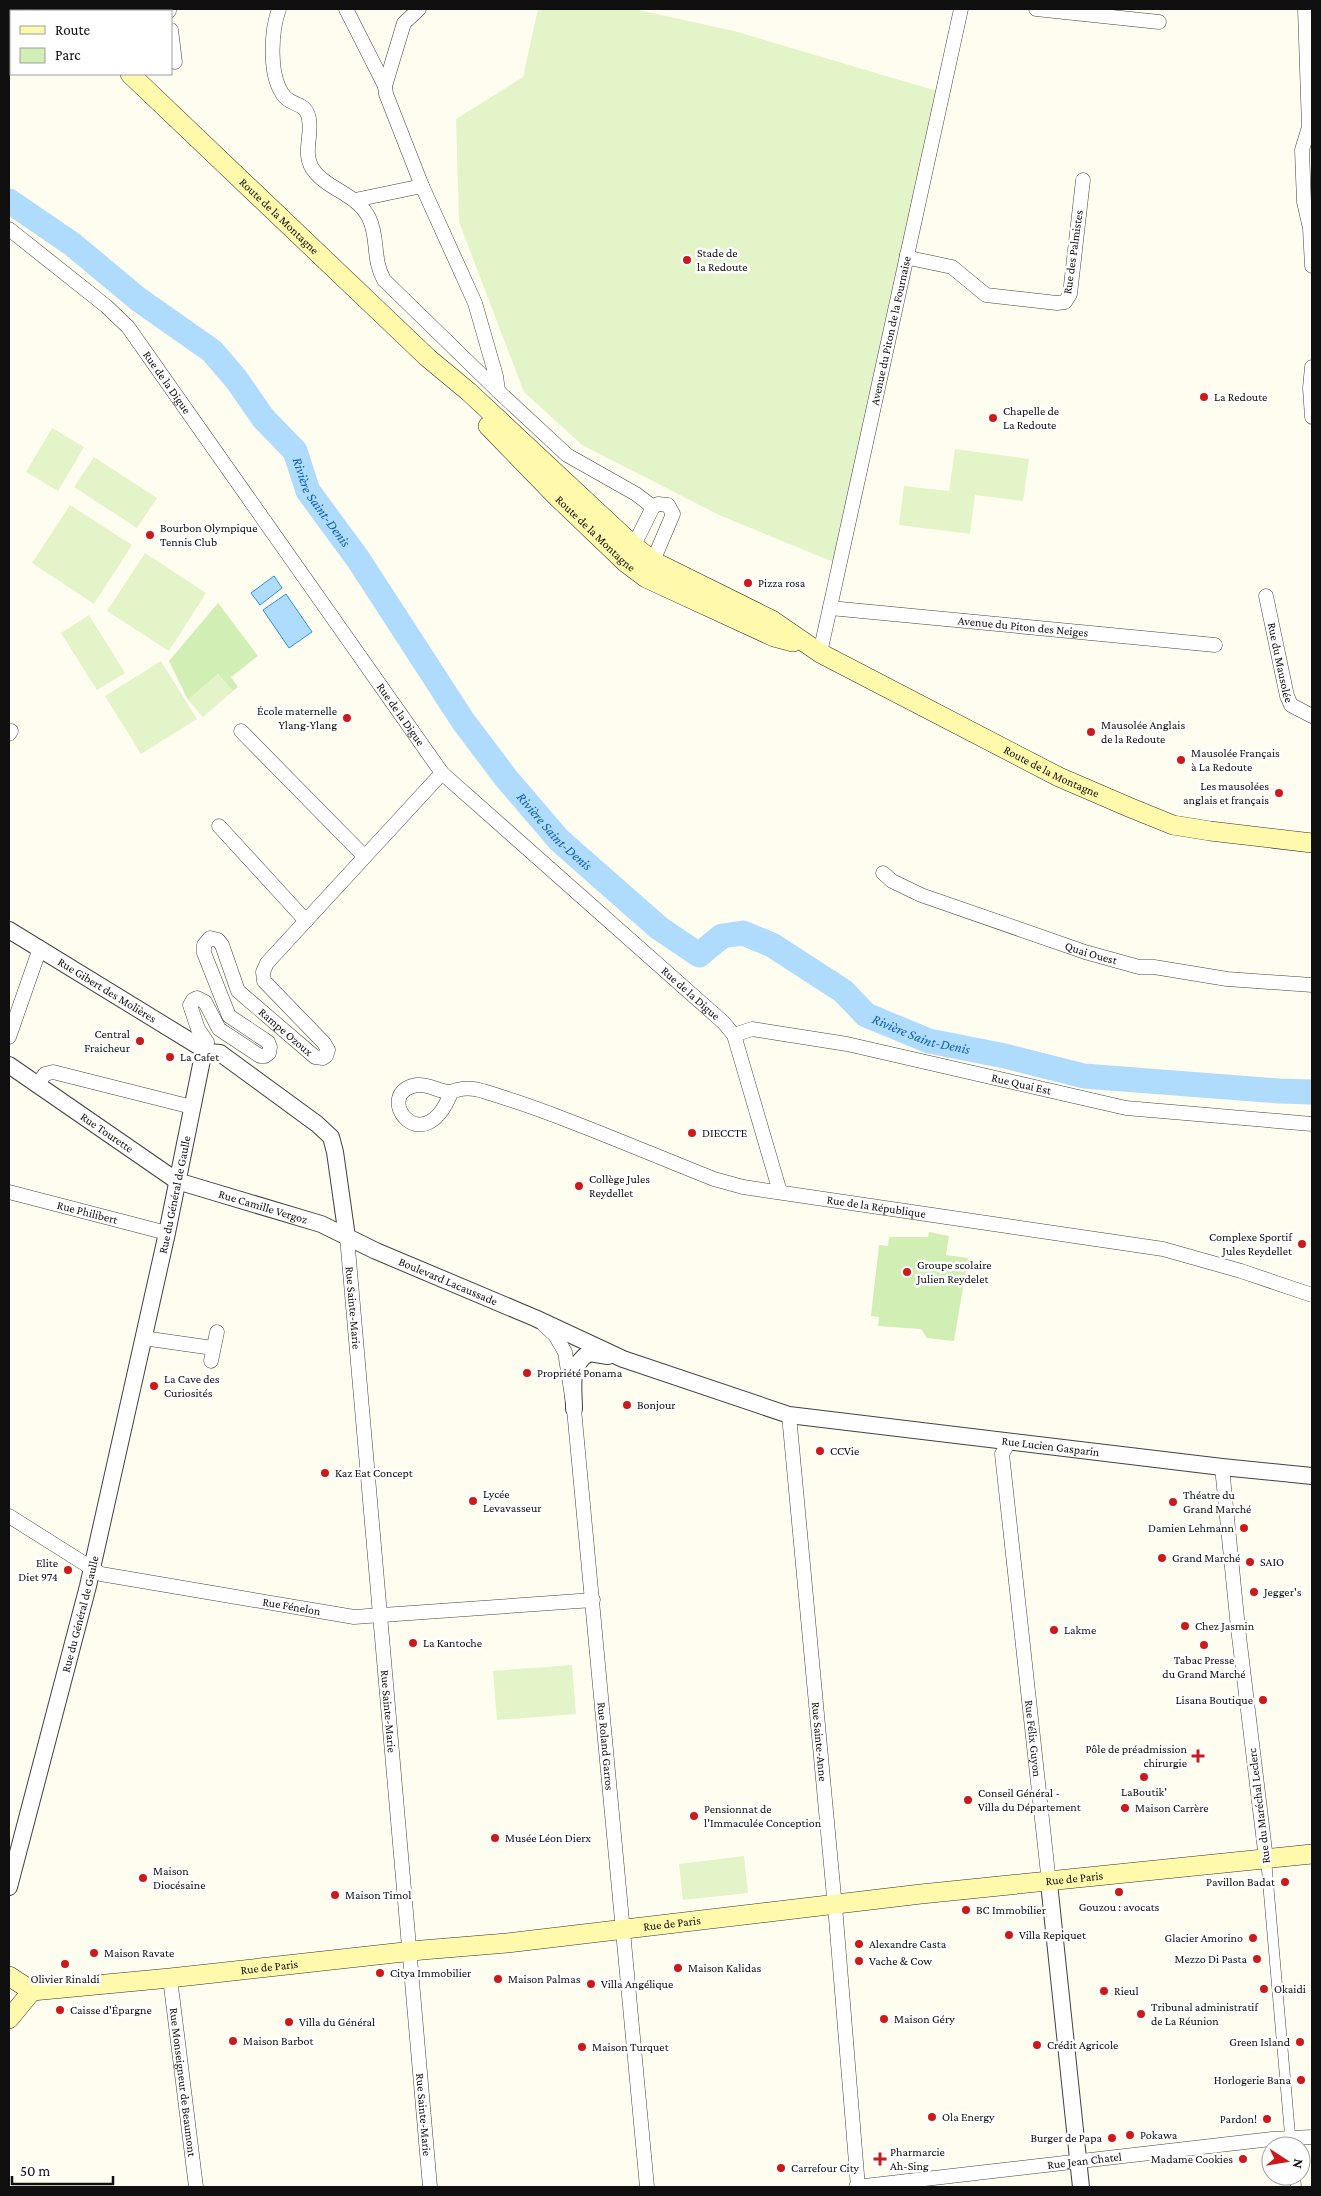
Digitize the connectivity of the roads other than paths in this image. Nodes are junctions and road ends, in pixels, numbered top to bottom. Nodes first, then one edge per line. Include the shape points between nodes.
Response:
1 (279, 9) edge
2 (419, 9) edge
3 (961, 9) edge
4 (1036, 9) edge
5 (1305, 9) edge
6 (348, 10) edge
7 (1159, 22) dead end
8 (1309, 25) edge
9 (172, 38) edge
10 (175, 62) dead end
11 (131, 75) edge
12 (385, 86) junction
13 (1083, 180) dead end
14 (422, 186) junction
15 (355, 200) junction
16 (9, 229) edge
17 (907, 255) junction
18 (1312, 266) edge
19 (428, 358) junction
20 (1312, 367) edge
21 (498, 390) junction
22 (1312, 417) edge
23 (653, 507) junction
24 (634, 546) junction
25 (626, 563) junction
26 (650, 569) junction
27 (1266, 596) dead end
28 (830, 608) junction
29 (1215, 645) dead end
30 (814, 650) junction
31 (1312, 716) edge
32 (241, 731) dead end
33 (442, 773) junction
34 (219, 826) dead end
35 (1312, 843) edge
36 (364, 856) junction
37 (883, 873) dead end
38 (306, 921) junction
39 (9, 930) edge
40 (40, 948) junction
41 (1312, 985) edge
42 (734, 1035) junction
43 (9, 1037) edge
44 (204, 1050) junction
45 (9, 1065) edge
46 (37, 1084) junction
47 (451, 1093) dead end
48 (192, 1107) junction
49 (1312, 1124) edge
50 (177, 1181) junction
51 (9, 1192) edge
52 (780, 1192) junction
53 (344, 1219) junction
54 (321, 1224) junction
55 (167, 1233) junction
56 (346, 1237) junction
57 (1312, 1295) edge
58 (535, 1318) junction
59 (217, 1332) dead end
60 (143, 1338) junction
61 (623, 1358) junction
62 (574, 1410) junction
63 (789, 1415) junction
64 (1009, 1442) junction
65 (1222, 1467) junction
66 (1312, 1476) edge
67 (9, 1516) edge
68 (92, 1570) junction
69 (593, 1600) junction
70 (381, 1616) junction
71 (1312, 1854) edge
72 (1266, 1859) junction
73 (1049, 1882) junction
74 (9, 1887) edge
75 (835, 1905) junction
76 (624, 1929) junction
77 (408, 1952) junction
78 (9, 1976) edge
79 (170, 1978) junction
80 (32, 1991) junction
81 (9, 2019) edge
82 (1290, 2136) edge
83 (1261, 2140) edge
84 (1078, 2162) junction
85 (196, 2187) edge
86 (430, 2187) edge
87 (647, 2187) edge
88 (857, 2187) edge
89 (1081, 2187) edge

1 - 15 street via 272,33 278,89 286,99 305,109 309,116 308,150 312,168
2 - 12 street via 404,23
3 - 17 street, Avenue du Piton de la Fournaise
4 - 7 street
5 - 8 street
6 - 12 street
8 - 18 street via 1309,127 1302,150
9 - 10 street
11 - 19 main road, Route de la Montagne
12 - 14 street via 388,103
13 - 17 street, Rue des Palmistes via 1070,294 1065,302 986,295 952,267
14 - 15 street
14 - 21 street via 475,303
15 - 21 street via 369,218 378,269 384,280
16 - 33 street, Rue de la Digue via 128,327
17 - 28 street, Avenue du Piton de la Fournaise
19 - 24 main road, Route de la Montagne via 469,392
19 - 25 main road, Route de la Montagne via 491,429
20 - 22 street
21 - 23 street via 567,455
23 - 24 street
23 - 26 street via 662,503 671,508 672,514
24 - 25 street
24 - 26 main road, Route de la Montagne
25 - 26 main road, Route de la Montagne
26 - 30 main road, Route de la Montagne via 772,620
27 - 31 street, Rue du Mausolée via 1291,705
28 - 29 street, Avenue du Piton des Neiges
28 - 30 street, Avenue du Piton de la Fournaise
30 - 35 main road, Route de la Montagne via 1059,777 1131,808 1173,824
32 - 36 street
33 - 36 street, Rampe Ozoux
33 - 42 street, Rue de la Digue
34 - 38 street
36 - 38 street, Rampe Ozoux
37 - 41 street, Quai Ouest via 921,896 1066,946 1139,967 1227,979
38 - 44 street, Rampe Ozoux via 267,963 264,980 324,1043 328,1050 326,1056 315,1057 238,991 222,944 210,938 204,945 204,953 229,1016 268,1042 270,1047 269,1053 260,1056 219,1029 206,1002 197,998 190,1005 195,1022 207,1042
39 - 40 street, Rue Gibert des Molières
40 - 43 street
40 - 44 street, Rue Gibert des Molières
42 - 49 street, Rue Quai Est via 752,1029 847,1044 1126,1108
42 - 52 street, Rue de la Digue
44 - 48 street, Rue du Général de Gaulle
44 - 53 street via 220,1053 331,1137
45 - 46 street, Rue Tourette
46 - 48 street via 45,1074 53,1072
46 - 50 street, Rue Tourette
47 - 52 street, Rue de la République via 468,1087 476,1088 521,1102 714,1180
48 - 50 street, Rue du Général de Gaulle
50 - 54 street, Rue Camille Vergoz
50 - 55 street, Rue du Général de Gaulle
51 - 55 street, Rue Philibert
52 - 57 street, Rue de la République via 1163,1249
53 - 54 street via 333,1224
53 - 56 street
54 - 56 street, Rue Camille Vergoz
55 - 60 street, Rue du Général de Gaulle
56 - 58 street, Boulevard Lacaussade
56 - 70 street, Rue Sainte-Marie
58 - 61 street, Boulevard Lacaussade
58 - 62 street, Rue Roland Garros via 562,1345
59 - 60 street via 212,1354
60 - 68 street, Rue du Général de Gaulle
61 - 62 street via 589,1353 577,1362
61 - 63 street, Boulevard Lacaussade
62 - 69 street, Rue Roland Garros
63 - 64 street, Rue Lucien Gasparin
63 - 75 street, Rue Sainte-Anne
64 - 65 street, Rue Lucien Gasparin
64 - 73 street, Rue Félix Guyon via 1002,1454
65 - 66 street, Rue Lucien Gasparin
65 - 72 street, Rue du Maréchal Leclerc
67 - 68 street, Rue Fénelon
68 - 70 street, Rue Fénelon via 118,1578 354,1617
68 - 74 street, Rue du Général de Gaulle
69 - 70 street, Rue Fénelon
69 - 76 street, Rue Roland Garros
70 - 77 street, Rue Sainte-Marie
71 - 72 main road, Rue de Paris
72 - 73 main road, Rue de Paris
72 - 82 street, Rue du Maréchal Leclerc
73 - 75 main road, Rue de Paris
73 - 84 street, Rue Félix Guyon
75 - 76 main road, Rue de Paris
75 - 88 street, Rue Sainte-Anne
76 - 77 main road, Rue de Paris
76 - 87 street, Rue Roland Garros
77 - 79 main road, Rue de Paris
77 - 86 street, Rue Sainte-Marie
78 - 80 main road
79 - 80 main road, Rue de Paris
79 - 85 street, Rue Monseigneur de Beaumont
80 - 81 main road
83 - 84 street, Rue Jean Chatel
84 - 88 street, Rue Jean Chatel
84 - 89 street, Rue Félix Guyon

